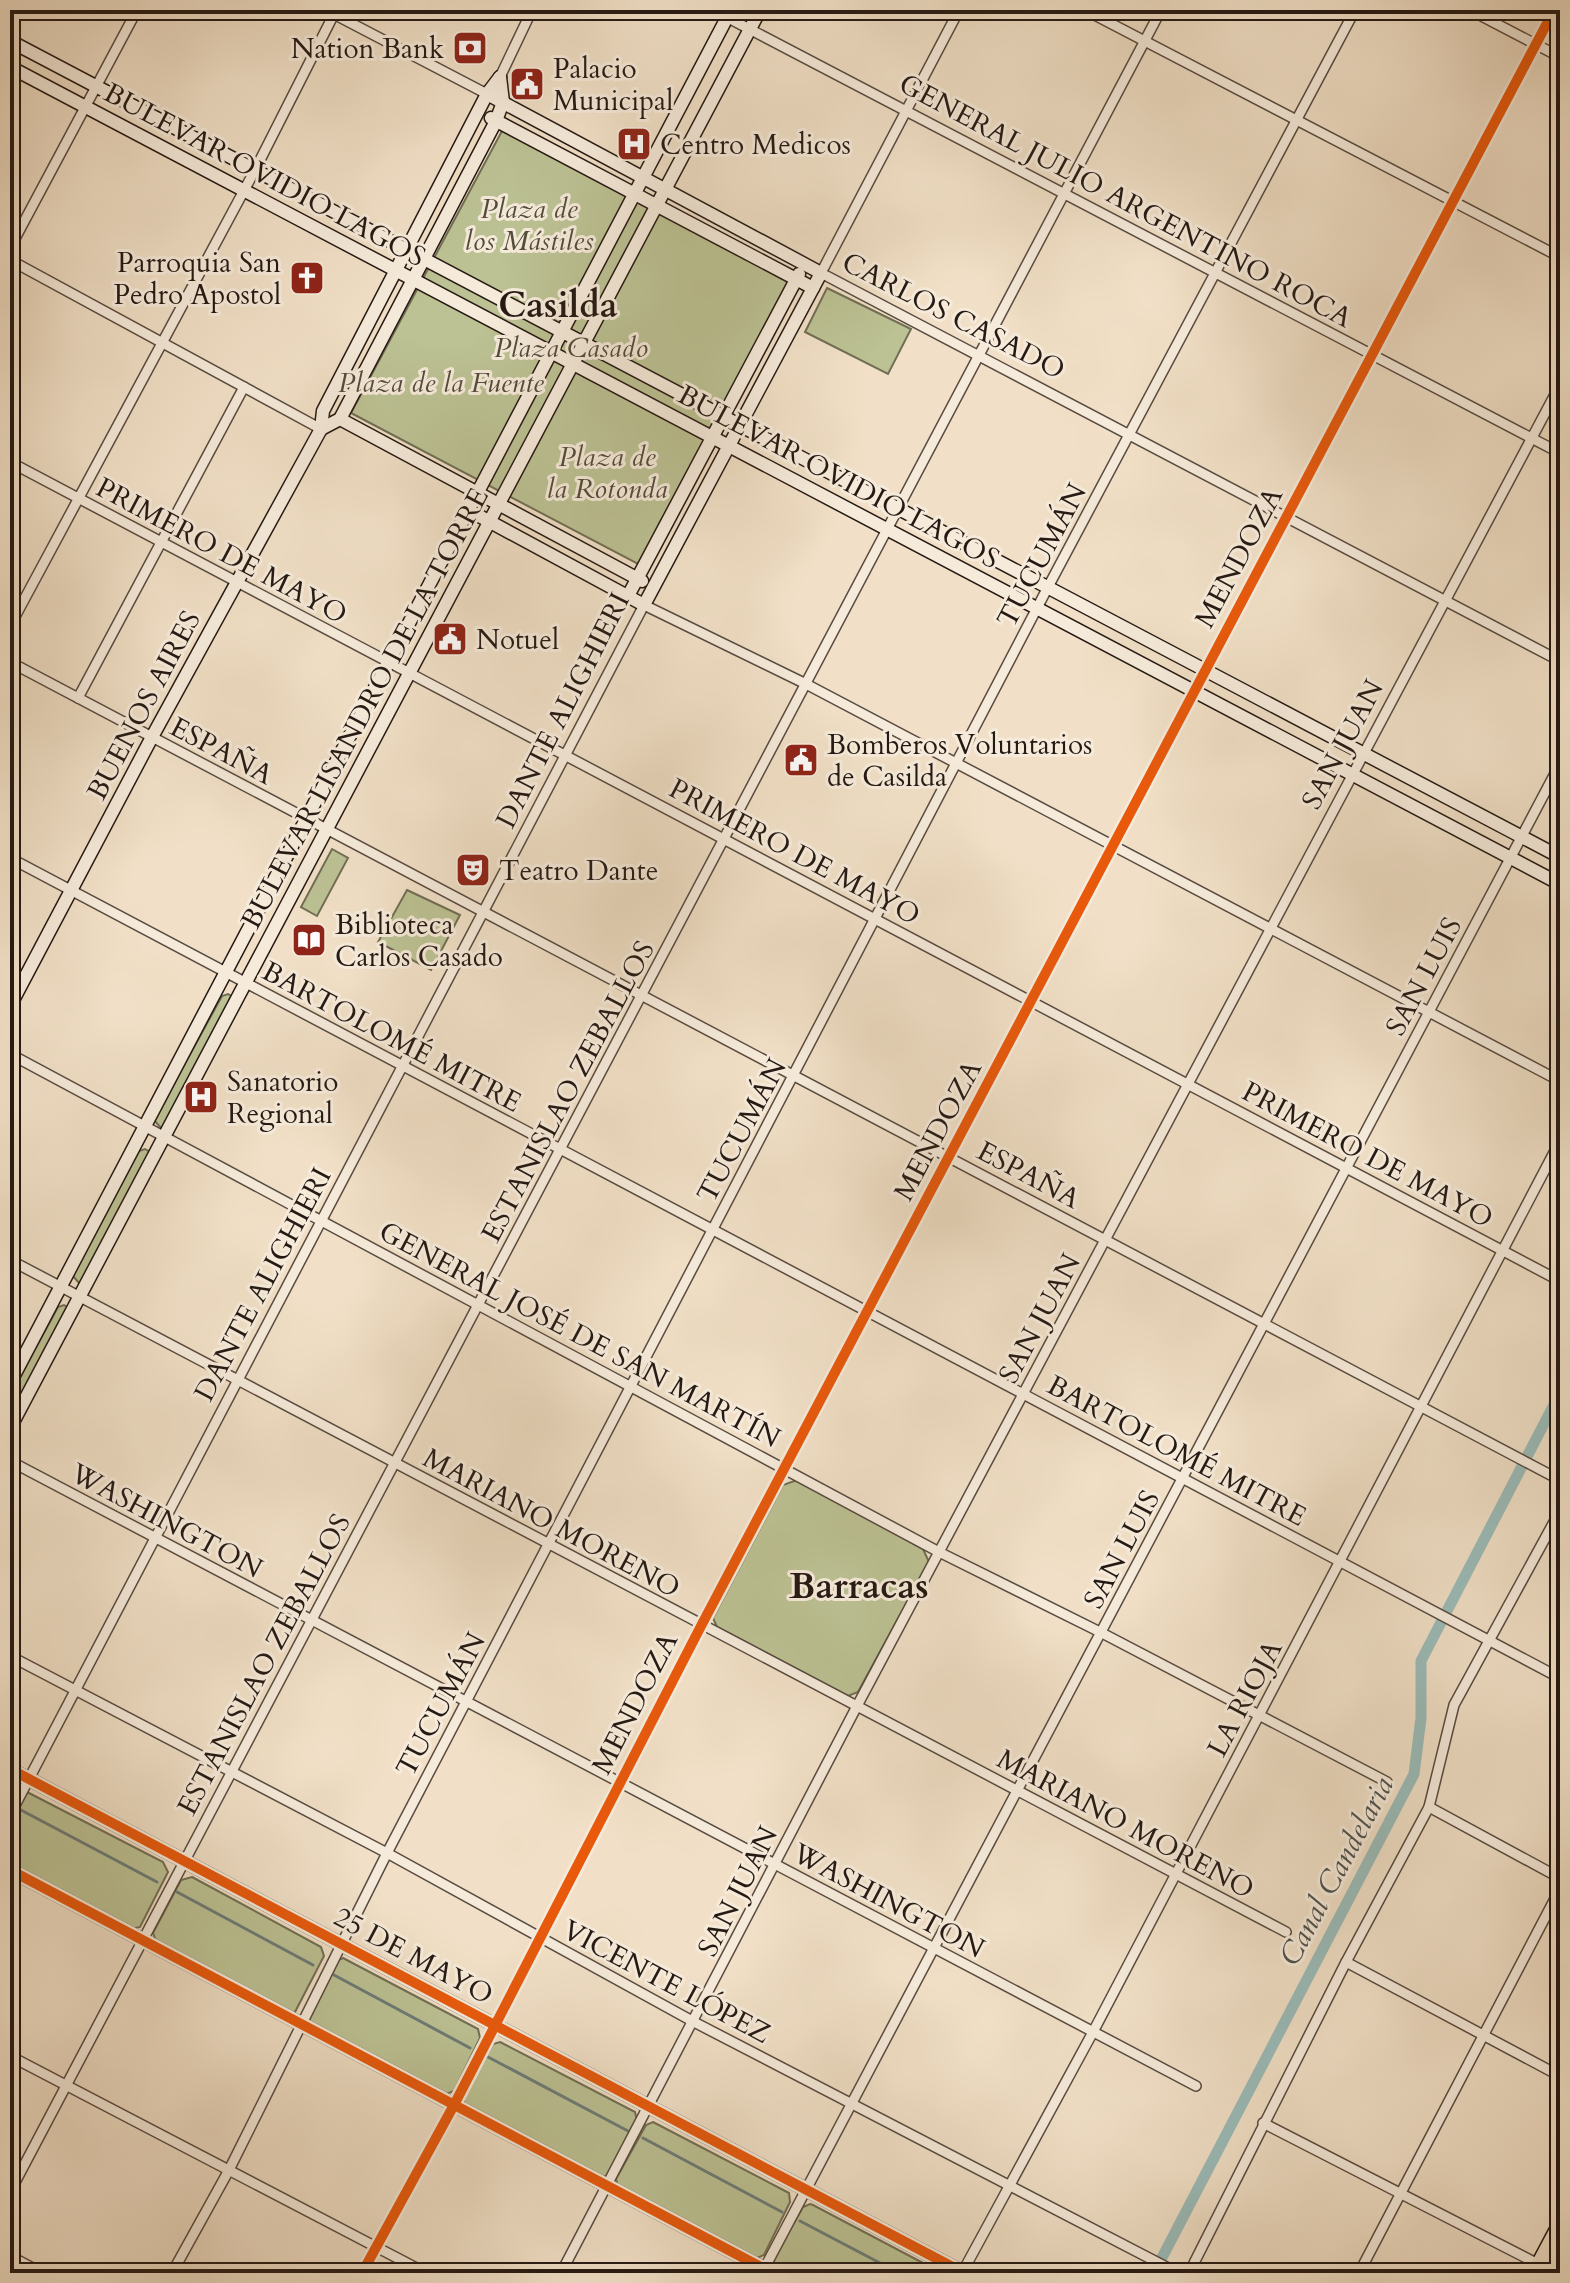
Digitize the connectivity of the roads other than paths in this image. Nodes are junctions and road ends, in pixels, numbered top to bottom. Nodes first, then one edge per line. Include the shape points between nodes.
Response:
1 (137, 10) edge
2 (532, 10) edge
3 (713, 10) edge
4 (760, 10) edge
5 (959, 10) edge
6 (1085, 10) edge
7 (1161, 10) edge
8 (1355, 10) edge
9 (1470, 10) edge
10 (1554, 10) edge
11 (332, 11) edge
12 (729, 14) edge
13 (750, 29) junction
14 (10, 41) edge
15 (1144, 41) junction
16 (1536, 44) junction
17 (1560, 57) edge
18 (10, 67) edge
19 (500, 77) junction
20 (97, 87) junction
21 (487, 94) junction
22 (503, 102) junction
23 (86, 107) junction
24 (907, 110) junction
25 (478, 111) junction
26 (1298, 120) junction
27 (496, 121) junction
28 (255, 170) junction
29 (643, 178) junction
30 (244, 190) junction
31 (664, 190) junction
32 (1064, 193) junction
33 (634, 195) junction
34 (1453, 202) junction
35 (655, 206) junction
36 (10, 248) edge
37 (407, 250) junction
38 (1560, 257) edge
39 (423, 259) junction
40 (10, 260) edge
41 (805, 264) junction
42 (396, 270) junction
43 (1218, 272) junction
44 (821, 273) junction
45 (413, 279) junction
46 (796, 280) junction
47 (813, 288) junction
48 (561, 332) junction
49 (160, 342) junction
50 (584, 343) junction
51 (551, 352) junction
52 (978, 353) junction
53 (1373, 354) junction
54 (573, 363) junction
55 (1560, 385) edge
56 (244, 387) junction
57 (723, 417) junction
58 (340, 419) junction
59 (739, 426) junction
60 (321, 429) junction
61 (1131, 435) junction
62 (711, 437) junction
63 (1532, 438) junction
64 (728, 444) junction
65 (1560, 453) edge
66 (10, 462) edge
67 (479, 494) junction
68 (78, 498) junction
69 (499, 504) junction
70 (898, 509) junction
71 (470, 511) junction
72 (1285, 518) junction
73 (489, 521) junction
74 (887, 529) junction
75 (159, 542) junction
76 (638, 579) junction
77 (236, 583) junction
78 (652, 586) junction
79 (1048, 587) junction
80 (628, 596) junction
81 (1446, 600) junction
82 (644, 605) junction
83 (1038, 608) junction
84 (10, 626) edge
85 (1560, 661) edge
86 (10, 662) edge
87 (390, 665) junction
88 (1206, 671) junction
89 (408, 674) junction
90 (806, 684) junction
91 (1195, 691) junction
92 (78, 698) junction
93 (152, 737) junction
94 (1361, 754) junction
95 (567, 756) junction
96 (959, 764) junction
97 (1560, 764) edge
98 (1350, 773) junction
99 (307, 820) junction
100 (326, 830) junction
101 (1522, 838) junction
102 (725, 839) junction
103 (1114, 846) junction
104 (1560, 857) edge
105 (10, 858) edge
106 (1511, 858) junction
107 (1560, 884) edge
108 (72, 889) junction
109 (485, 912) junction
110 (877, 919) junction
111 (1269, 928) junction
112 (224, 973) junction
113 (245, 984) junction
114 (643, 995) junction
115 (1032, 1002) junction
116 (10, 1006) edge
117 (1429, 1012) junction
118 (10, 1054) edge
119 (404, 1066) junction
120 (795, 1075) junction
121 (1560, 1081) edge
122 (1187, 1083) junction
123 (144, 1129) junction
124 (163, 1138) junction
125 (1560, 1141) edge
126 (561, 1150) junction
127 (950, 1157) junction
128 (1347, 1168) junction
129 (323, 1221) junction
130 (713, 1229) junction
131 (1105, 1239) junction
132 (1503, 1250) junction
133 (10, 1260) edge
134 (1560, 1281) edge
135 (60, 1287) junction
136 (79, 1297) junction
137 (480, 1304) junction
138 (868, 1312) junction
139 (1265, 1324) junction
140 (239, 1379) junction
141 (10, 1383) edge
142 (633, 1387) junction
143 (1024, 1394) junction
144 (1421, 1406) junction
145 (10, 1428) edge
146 (10, 1461) edge
147 (394, 1463) junction
148 (784, 1468) junction
149 (1183, 1478) junction
150 (1560, 1480) edge
151 (1560, 1511) edge
152 (156, 1537) junction
153 (550, 1542) junction
154 (939, 1552) junction
155 (1340, 1561) junction
156 (309, 1620) junction
157 (701, 1626) junction
158 (1102, 1633) junction
159 (1491, 1642) junction
160 (10, 1656) edge
161 (1560, 1678) edge
162 (76, 1690) junction
163 (467, 1700) junction
164 (857, 1706) junction
165 (1259, 1716) junction
166 (10, 1769) edge
167 (231, 1772) junction
168 (29, 1779) junction
169 (1387, 1782) dead end
170 (620, 1783) junction
171 (1018, 1791) junction
172 (1429, 1807) junction
173 (10, 1815) edge
174 (387, 1853) junction
175 (183, 1860) junction
176 (776, 1865) junction
177 (10, 1870) edge
178 (1176, 1874) junction
179 (1560, 1878) edge
180 (1560, 1889) edge
181 (1286, 1932) dead end
182 (539, 1937) junction
183 (142, 1940) junction
184 (341, 1944) junction
185 (935, 1949) junction
186 (1346, 1962) junction
187 (694, 2022) junction
188 (299, 2023) junction
189 (495, 2025) junction
190 (1093, 2032) junction
191 (1485, 2035) junction
192 (10, 2056) edge
193 (1560, 2076) edge
194 (1196, 2086) dead end
195 (66, 2088) junction
196 (850, 2103) junction
197 (454, 2105) junction
198 (649, 2106) junction
199 (1263, 2123) junction
200 (229, 2170) junction
201 (1011, 2183) junction
202 (607, 2186) junction
203 (805, 2189) junction
204 (10, 2192) edge
205 (1401, 2193) junction
206 (1560, 2226) edge
207 (376, 2247) junction
208 (10, 2256) edge
209 (1538, 2269) edge
210 (766, 2272) edge
211 (1177, 2272) edge
212 (42, 2273) edge
213 (172, 2273) edge
214 (362, 2273) edge
215 (426, 2273) edge
216 (561, 2273) edge
217 (963, 2273) edge
218 (1189, 2273) edge
219 (1359, 2273) edge

1 - 20 street
2 - 19 street, BUENOS AIRES
3 - 12 street, GENERAL JULIO ARGENTINO ROCA
4 - 13 main road, BULEVAR LISANDRO DE LA TORRE
5 - 24 street, DANTE ALIGHIERI
6 - 15 street
7 - 15 street, ESTANISLAO ZEBALLOS
8 - 26 street, TUCUMÁN
9 - 16 street
10 - 16 street, MENDOZA
11 - 21 street, CARLOS CASADO
11 - 28 street
12 - 13 street, GENERAL JULIO ARGENTINO ROCA
12 - 29 main road, BULEVAR LISANDRO DE LA TORRE
13 - 24 street, GENERAL JULIO ARGENTINO ROCA
13 - 31 main road, BULEVAR LISANDRO DE LA TORRE
14 - 20 main road, BULEVAR OVIDIO LAGOS
15 - 26 street
15 - 32 street, ESTANISLAO ZEBALLOS
16 - 17 street
16 - 34 street, MENDOZA
18 - 23 main road, BULEVAR OVIDIO LAGOS
19 - 21 main road, BUENOS AIRES
19 - 22 main road
20 - 23 street
20 - 28 main road, BULEVAR OVIDIO LAGOS
21 - 22 main road, CARLOS CASADO
21 - 25 main road, BUENOS AIRES
22 - 27 main road
22 - 29 main road, CARLOS CASADO
23 - 30 main road, BULEVAR OVIDIO LAGOS
23 - 36 street
24 - 32 street, GENERAL JULIO ARGENTINO ROCA
24 - 44 street, DANTE ALIGHIERI
25 - 27 main road, CARLOS CASADO
25 - 37 main road, BUENOS AIRES
26 - 34 street
26 - 43 street, TUCUMÁN
27 - 33 main road, CARLOS CASADO
27 - 39 main road
28 - 30 street
28 - 37 main road, BULEVAR OVIDIO LAGOS
29 - 31 main road, CARLOS CASADO
29 - 33 main road, BULEVAR LISANDRO DE LA TORRE
30 - 42 main road, BULEVAR OVIDIO LAGOS
30 - 49 street
31 - 35 main road, BULEVAR LISANDRO DE LA TORRE
31 - 41 main road, CARLOS CASADO
32 - 43 street, GENERAL JULIO ARGENTINO ROCA
32 - 52 street, ESTANISLAO ZEBALLOS
33 - 35 main road, CARLOS CASADO
33 - 48 main road, BULEVAR LISANDRO DE LA TORRE
34 - 38 street
34 - 53 street, MENDOZA
35 - 46 main road, CARLOS CASADO
35 - 50 main road, BULEVAR LISANDRO DE LA TORRE
37 - 39 main road, BULEVAR OVIDIO LAGOS
37 - 42 main road, BUENOS AIRES
39 - 45 main road
39 - 48 main road, BULEVAR OVIDIO LAGOS
40 - 49 street
41 - 44 main road, CARLOS CASADO
41 - 46 main road, DANTE ALIGHIERI
42 - 45 main road, BULEVAR OVIDIO LAGOS
42 - 60 main road, BUENOS AIRES via 323,411
43 - 53 street, GENERAL JULIO ARGENTINO ROCA
43 - 61 street, TUCUMÁN
44 - 47 main road, DANTE ALIGHIERI
44 - 52 street, CARLOS CASADO
45 - 51 main road, BULEVAR OVIDIO LAGOS
45 - 58 main road
46 - 47 main road, CARLOS CASADO
46 - 57 main road, DANTE ALIGHIERI
47 - 59 main road, DANTE ALIGHIERI
48 - 50 main road, BULEVAR OVIDIO LAGOS
48 - 51 main road, BULEVAR LISANDRO DE LA TORRE
49 - 56 street
49 - 68 street
50 - 54 main road, BULEVAR LISANDRO DE LA TORRE
50 - 57 main road, BULEVAR OVIDIO LAGOS
51 - 54 main road, BULEVAR OVIDIO LAGOS
51 - 67 main road, BULEVAR LISANDRO DE LA TORRE
52 - 61 street, CARLOS CASADO
52 - 70 street, ESTANISLAO ZEBALLOS
53 - 63 street, GENERAL JULIO ARGENTINO ROCA
53 - 72 street, MENDOZA
54 - 62 main road, BULEVAR OVIDIO LAGOS
54 - 69 main road, BULEVAR LISANDRO DE LA TORRE
55 - 63 street, SAN JUAN
56 - 60 street
56 - 75 street
57 - 59 main road, BULEVAR OVIDIO LAGOS
57 - 62 main road, DANTE ALIGHIERI
58 - 60 main road
58 - 67 main road
59 - 64 main road, DANTE ALIGHIERI
59 - 70 main road, BULEVAR OVIDIO LAGOS
60 - 77 main road, BUENOS AIRES
61 - 72 street, CARLOS CASADO
61 - 79 street, TUCUMÁN
62 - 64 main road, BULEVAR OVIDIO LAGOS
62 - 76 main road, DANTE ALIGHIERI
63 - 65 street, GENERAL JULIO ARGENTINO ROCA
63 - 81 street, SAN JUAN
64 - 74 main road, BULEVAR OVIDIO LAGOS
64 - 78 main road, DANTE ALIGHIERI
66 - 68 street, PRIMERO DE MAYO
67 - 69 main road
67 - 71 main road, BULEVAR LISANDRO DE LA TORRE
68 - 75 street, PRIMERO DE MAYO
68 - 84 street
69 - 73 main road, BULEVAR LISANDRO DE LA TORRE
69 - 76 main road
70 - 74 street, ESTANISLAO ZEBALLOS
70 - 79 main road, BULEVAR OVIDIO LAGOS
71 - 73 main road
71 - 87 main road, BULEVAR LISANDRO DE LA TORRE
72 - 81 street, CARLOS CASADO
72 - 88 street, MENDOZA
73 - 80 main road
73 - 89 main road, BULEVAR LISANDRO DE LA TORRE
74 - 83 main road, BULEVAR OVIDIO LAGOS
74 - 90 street, ESTANISLAO ZEBALLOS
75 - 77 street, PRIMERO DE MAYO
75 - 92 street
76 - 78 main road
76 - 80 main road, DANTE ALIGHIERI
77 - 87 street, PRIMERO DE MAYO
77 - 93 main road, BUENOS AIRES
78 - 82 main road, DANTE ALIGHIERI
79 - 83 street, TUCUMÁN
79 - 88 main road, BULEVAR OVIDIO LAGOS
80 - 82 main road
81 - 85 street, CARLOS CASADO
81 - 94 street, SAN JUAN
82 - 90 street
82 - 95 street, DANTE ALIGHIERI
83 - 91 main road, BULEVAR OVIDIO LAGOS
83 - 96 street, TUCUMÁN
86 - 92 street, ESPAÑA
87 - 89 street, PRIMERO DE MAYO
87 - 99 main road, BULEVAR LISANDRO DE LA TORRE
88 - 91 street, MENDOZA
88 - 94 main road, BULEVAR OVIDIO LAGOS
89 - 95 street, PRIMERO DE MAYO
89 - 100 main road, BULEVAR LISANDRO DE LA TORRE
90 - 96 street
90 - 102 street, ESTANISLAO ZEBALLOS
91 - 98 main road, BULEVAR OVIDIO LAGOS
91 - 103 street, MENDOZA
92 - 93 street, ESPAÑA
93 - 99 street, ESPAÑA
93 - 108 main road, BUENOS AIRES
94 - 98 street, SAN JUAN
94 - 101 main road, BULEVAR OVIDIO LAGOS
95 - 102 street, PRIMERO DE MAYO
95 - 109 street, DANTE ALIGHIERI
96 - 103 street
96 - 110 street, TUCUMÁN
97 - 101 street, SAN LUIS
98 - 106 main road, BULEVAR OVIDIO LAGOS
98 - 111 street, SAN JUAN
99 - 100 street, ESPAÑA
99 - 112 main road, BULEVAR LISANDRO DE LA TORRE
100 - 109 street, ESPAÑA
100 - 113 main road, BULEVAR LISANDRO DE LA TORRE
101 - 104 main road, BULEVAR OVIDIO LAGOS
101 - 106 street, SAN LUIS
102 - 110 street, PRIMERO DE MAYO
102 - 114 street, ESTANISLAO ZEBALLOS
103 - 111 street
103 - 115 street, MENDOZA
105 - 108 street, BARTOLOMÉ MITRE
106 - 107 main road, BULEVAR OVIDIO LAGOS
106 - 117 street, SAN LUIS
108 - 112 street, BARTOLOMÉ MITRE
108 - 116 main road, BUENOS AIRES
109 - 114 street, ESPAÑA
109 - 119 street, DANTE ALIGHIERI
110 - 115 street, PRIMERO DE MAYO
110 - 120 street, TUCUMÁN
111 - 117 street
111 - 122 street, SAN JUAN
112 - 113 street, BARTOLOMÉ MITRE
112 - 123 main road, BULEVAR LISANDRO DE LA TORRE
113 - 119 street, BARTOLOMÉ MITRE
113 - 124 main road, BULEVAR LISANDRO DE LA TORRE
114 - 120 street, ESPAÑA
114 - 126 street, ESTANISLAO ZEBALLOS
115 - 122 street, PRIMERO DE MAYO
115 - 127 street, MENDOZA
117 - 121 street
117 - 128 street, SAN LUIS
118 - 123 street, GENERAL JOSÉ DE SAN MARTÍN
119 - 126 street, BARTOLOMÉ MITRE
119 - 129 street, DANTE ALIGHIERI
120 - 127 street, ESPAÑA
120 - 130 street, TUCUMÁN
122 - 128 street, PRIMERO DE MAYO
122 - 131 street, SAN JUAN
123 - 124 street, GENERAL JOSÉ DE SAN MARTÍN
123 - 135 main road, BULEVAR LISANDRO DE LA TORRE
124 - 129 street, GENERAL JOSÉ DE SAN MARTÍN
124 - 136 main road, BULEVAR LISANDRO DE LA TORRE
125 - 132 street, LA RIOJA
126 - 130 street, BARTOLOMÉ MITRE
126 - 137 street, ESTANISLAO ZEBALLOS
127 - 131 street, ESPAÑA
127 - 138 street, MENDOZA
128 - 132 street, PRIMERO DE MAYO
128 - 139 street, SAN LUIS
129 - 137 street, GENERAL JOSÉ DE SAN MARTÍN
129 - 140 street, DANTE ALIGHIERI
130 - 138 street, BARTOLOMÉ MITRE
130 - 142 street, TUCUMÁN
131 - 139 street, ESPAÑA
131 - 143 street, SAN JUAN
132 - 134 street, PRIMERO DE MAYO
132 - 144 street, LA RIOJA
133 - 135 street, MARIANO MORENO
135 - 136 street, MARIANO MORENO
135 - 141 main road, BULEVAR LISANDRO DE LA TORRE
136 - 140 street, MARIANO MORENO
136 - 145 main road, BULEVAR LISANDRO DE LA TORRE
137 - 142 street, GENERAL JOSÉ DE SAN MARTÍN
137 - 147 street, ESTANISLAO ZEBALLOS
138 - 143 street, BARTOLOMÉ MITRE
138 - 148 street, MENDOZA
139 - 144 street, ESPAÑA
139 - 149 street, SAN LUIS
140 - 147 street, MARIANO MORENO
140 - 152 street, DANTE ALIGHIERI
142 - 148 street, GENERAL JOSÉ DE SAN MARTÍN
142 - 153 street, TUCUMÁN
143 - 149 street, BARTOLOMÉ MITRE
143 - 154 street, SAN JUAN
144 - 150 street, ESPAÑA
144 - 155 street, LA RIOJA
146 - 152 street, WASHINGTON
147 - 153 street, MARIANO MORENO
147 - 156 street, ESTANISLAO ZEBALLOS
148 - 154 street, GENERAL JOSÉ DE SAN MARTÍN
148 - 157 street, MENDOZA
149 - 155 street, BARTOLOMÉ MITRE
149 - 158 street, SAN LUIS
151 - 159 street
152 - 156 street, WASHINGTON
152 - 162 street, DANTE ALIGHIERI
153 - 157 street, MARIANO MORENO
153 - 163 street, TUCUMÁN
154 - 158 street, GENERAL JOSÉ DE SAN MARTÍN
154 - 164 street, SAN JUAN
155 - 159 street, BARTOLOMÉ MITRE
155 - 165 street, LA RIOJA
156 - 163 street, WASHINGTON
156 - 167 street, ESTANISLAO ZEBALLOS
157 - 164 street, MARIANO MORENO
157 - 170 street, MENDOZA
158 - 165 street, GENERAL JOSÉ DE SAN MARTÍN
158 - 171 street, SAN LUIS
159 - 161 street, BARTOLOMÉ MITRE
159 - 172 street via 1454,1705
160 - 162 street, VICENTE LÓPEZ
162 - 167 street, VICENTE LÓPEZ
162 - 168 street, DANTE ALIGHIERI
163 - 170 street, WASHINGTON
163 - 174 street, TUCUMÁN
164 - 171 street, MARIANO MORENO
164 - 176 street, SAN JUAN
165 - 169 street, GENERAL JOSÉ DE SAN MARTÍN
165 - 178 street, LA RIOJA
166 - 168 main road, 25 DE MAYO
167 - 174 street, VICENTE LÓPEZ
167 - 175 street, ESTANISLAO ZEBALLOS
168 - 173 street, DANTE ALIGHIERI
168 - 175 main road, 25 DE MAYO
170 - 176 street, WASHINGTON
170 - 182 street, MENDOZA
171 - 178 street, MARIANO MORENO
171 - 185 street, SAN LUIS
172 - 179 street
172 - 186 street
174 - 182 street, VICENTE LÓPEZ
174 - 184 street, TUCUMÁN
175 - 183 street, ESTANISLAO ZEBALLOS
175 - 184 main road, 25 DE MAYO
176 - 185 street, WASHINGTON
176 - 187 street, SAN JUAN
177 - 183 main road
178 - 181 street, MARIANO MORENO
178 - 190 street, LA RIOJA
180 - 191 street
182 - 187 street, VICENTE LÓPEZ
182 - 189 street, MENDOZA
183 - 188 main road
183 - 195 street, ESTANISLAO ZEBALLOS
184 - 188 street, TUCUMÁN
184 - 189 main road, 25 DE MAYO
185 - 190 street, WASHINGTON
185 - 196 street, SAN LUIS
186 - 191 street
186 - 199 street
187 - 196 street, VICENTE LÓPEZ
187 - 198 street, SAN JUAN
188 - 197 main road
188 - 200 street, TUCUMÁN
189 - 197 street, MENDOZA
189 - 198 main road, 25 DE MAYO
190 - 194 street, WASHINGTON
190 - 201 street, LA RIOJA
191 - 193 street
191 - 205 street
192 - 195 street
195 - 200 street
195 - 204 street, ESTANISLAO ZEBALLOS
196 - 201 street, VICENTE LÓPEZ
196 - 203 street, SAN LUIS
197 - 202 main road
197 - 207 street, MENDOZA
198 - 202 street, SAN JUAN
198 - 203 main road, 25 DE MAYO
199 - 205 street
199 - 218 street
200 - 207 street
200 - 213 street, TUCUMÁN
201 - 211 street, VICENTE LÓPEZ
201 - 217 street, LA RIOJA
202 - 210 main road
202 - 216 street, SAN JUAN
203 - 210 street, SAN LUIS
203 - 217 main road, 25 DE MAYO
205 - 209 street
205 - 219 street
206 - 209 highway
207 - 214 street, MENDOZA
207 - 215 street
208 - 212 street

